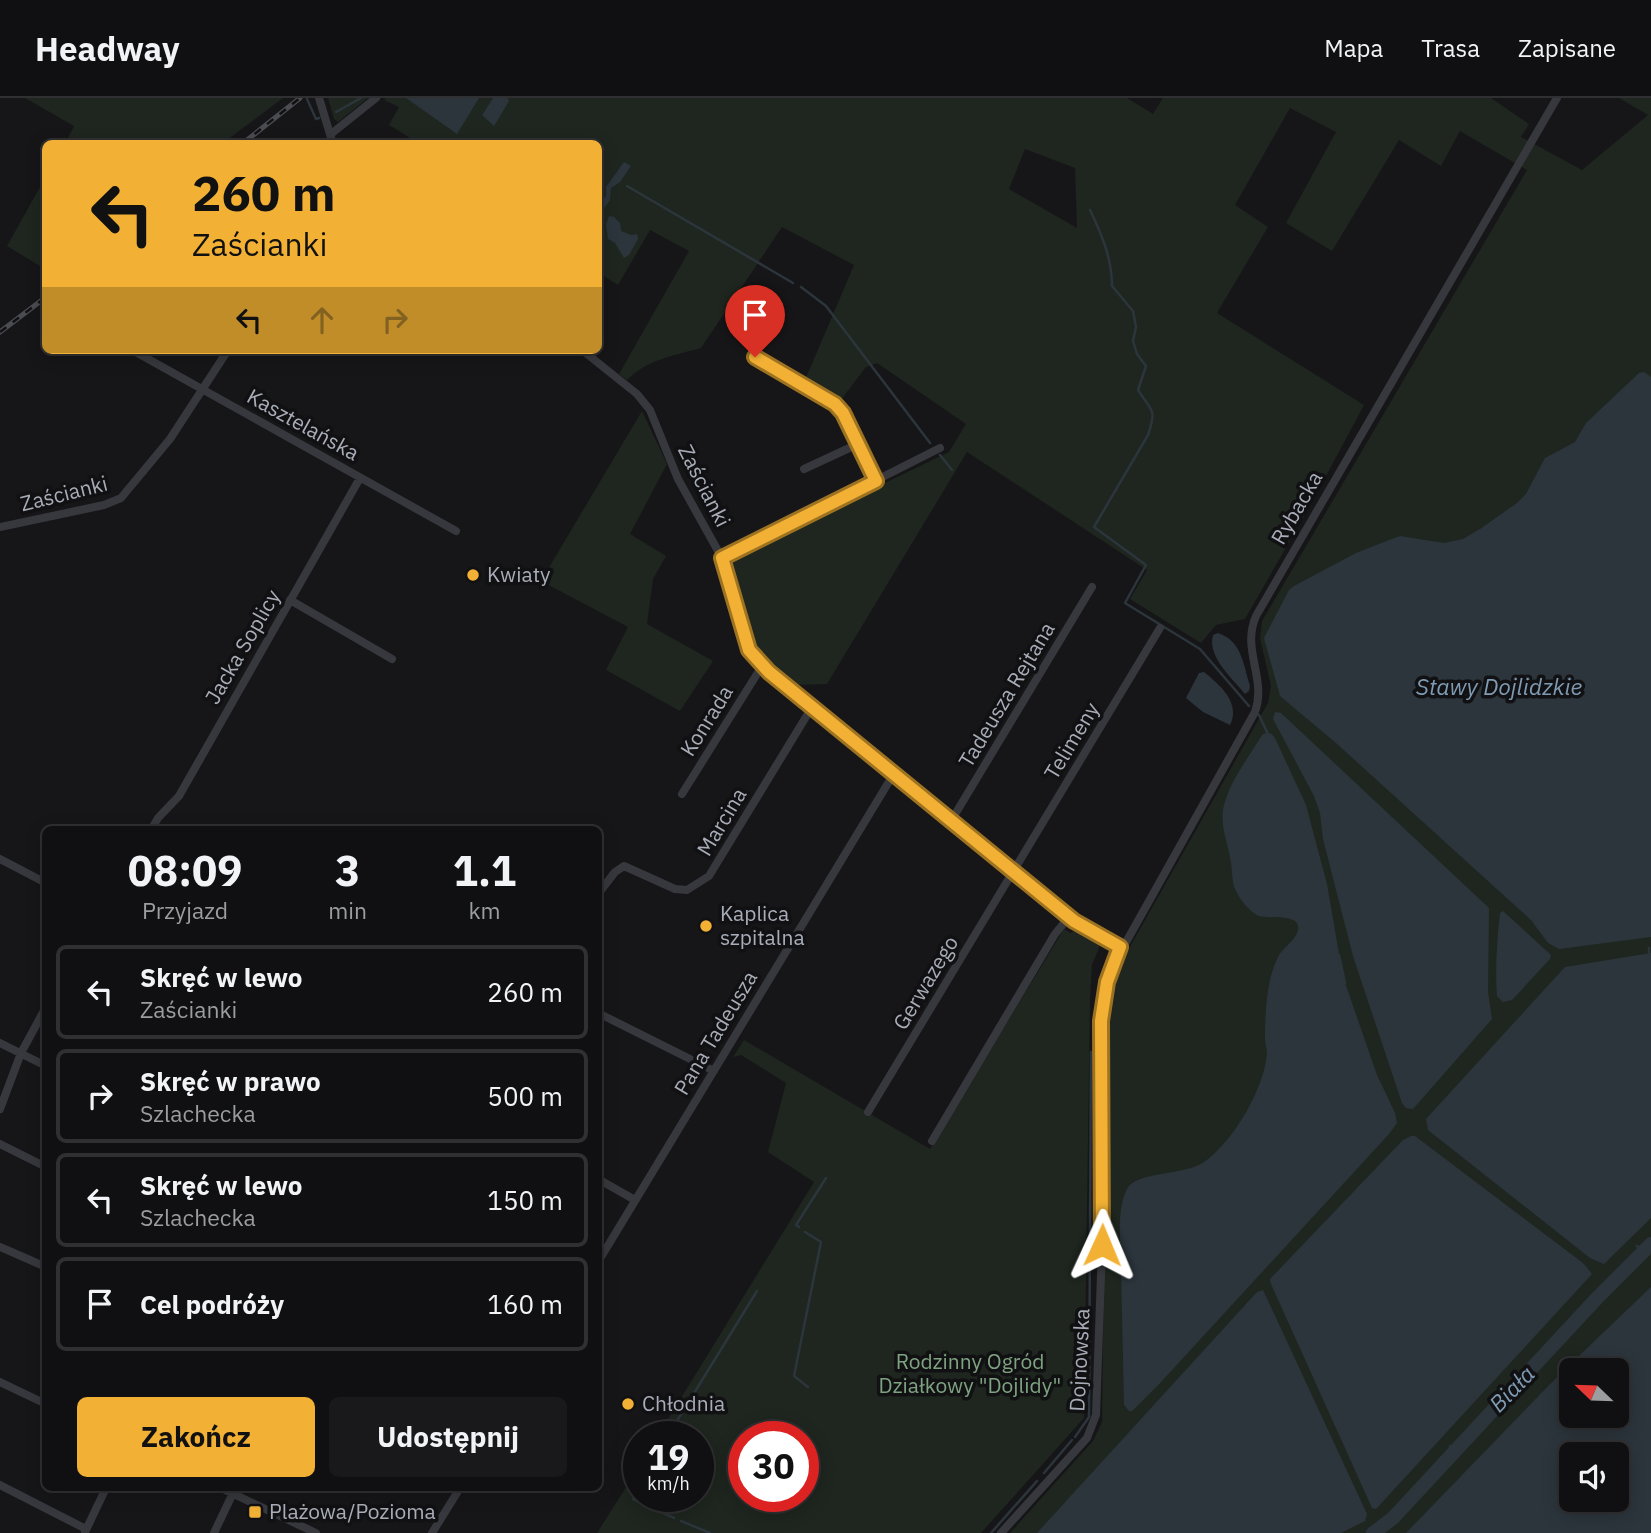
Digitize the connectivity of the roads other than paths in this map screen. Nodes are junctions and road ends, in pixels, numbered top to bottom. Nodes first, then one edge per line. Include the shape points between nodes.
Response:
1 (319, 98) edge
2 (376, 98) edge
3 (1555, 98) edge
4 (331, 134) junction
5 (332, 140) edge
6 (139, 354) edge
7 (225, 354) edge
8 (587, 354) edge
9 (755, 357) dead end
10 (203, 389) junction
11 (858, 444) junction
12 (940, 448) dead end
13 (804, 469) dead end
14 (360, 478) junction
15 (876, 481) junction
16 (0, 527) edge
17 (456, 531) dead end
18 (722, 558) junction
19 (1092, 587) dead end
20 (290, 600) junction
21 (1160, 628) dead end
22 (393, 659) dead end
23 (761, 666) junction
24 (812, 706) junction
25 (893, 775) junction
26 (682, 794) dead end
27 (951, 821) junction
28 (153, 826) edge
29 (0, 859) edge
30 (1013, 873) junction
31 (42, 882) edge
32 (602, 889) edge
33 (1069, 917) junction
34 (1120, 947) junction
35 (42, 1015) edge
36 (602, 1015) edge
37 (0, 1043) edge
38 (21, 1054) junction
39 (42, 1064) edge
40 (713, 1072) junction
41 (0, 1109) edge
42 (868, 1112) dead end
43 (932, 1141) dead end
44 (0, 1144) edge
45 (42, 1165) edge
46 (602, 1182) edge
47 (635, 1200) junction
48 (0, 1247) edge
49 (602, 1257) edge
50 (42, 1265) edge
51 (0, 1382) edge
52 (42, 1402) edge
53 (0, 1485) edge
54 (105, 1491) edge
55 (228, 1491) edge
56 (458, 1491) edge
57 (233, 1493) junction
58 (85, 1531) edge
59 (214, 1533) edge
60 (316, 1533) edge
61 (432, 1533) edge
62 (1001, 1533) edge

1 - 4 street
2 - 4 street
3 - 34 street, Rybacka via 1256,615 1250,639 1260,692 1255,712
4 - 5 street
6 - 10 street, Kasztelańska
7 - 10 street, Zaścianki
8 - 18 street, Zaścianki via 650,410 678,479
9 - 11 street via 835,404
10 - 14 street, Kasztelańska
10 - 16 street, Zaścianki via 170,439 121,498
11 - 13 street
11 - 15 street
12 - 15 street
14 - 17 street, Kasztelańska
14 - 20 street, Jacka Soplicy
15 - 18 street
18 - 23 street, Zaścianki via 749,650
19 - 27 street, Tadeusza Rejtana
20 - 22 street
20 - 28 street, Jacka Soplicy via 179,796
21 - 30 street, Telimeny
23 - 24 street, Zaścianki
23 - 26 street, Konrada
24 - 25 street, Zaścianki
24 - 32 street, Marcina via 709,876 687,890 674,889 624,866
25 - 27 street, Zaścianki
25 - 40 street, Pana Tadeusza
27 - 30 street, Zaścianki
29 - 31 street
30 - 33 street, Zaścianki
30 - 42 street, Gerwazego
33 - 34 street, Zaścianki
33 - 43 street
34 - 62 street, Dojnowska via 1107,982 1101,1021 1103,1218 1096,1415 1087,1438
35 - 38 street
36 - 40 street
37 - 38 street
38 - 39 street
38 - 41 street
40 - 47 street, Pana Tadeusza
44 - 45 street
46 - 47 street
47 - 49 street, Pana Tadeusza
48 - 50 street
51 - 52 street
53 - 58 street
54 - 58 street
55 - 57 street
56 - 61 street
57 - 59 street
57 - 60 street

